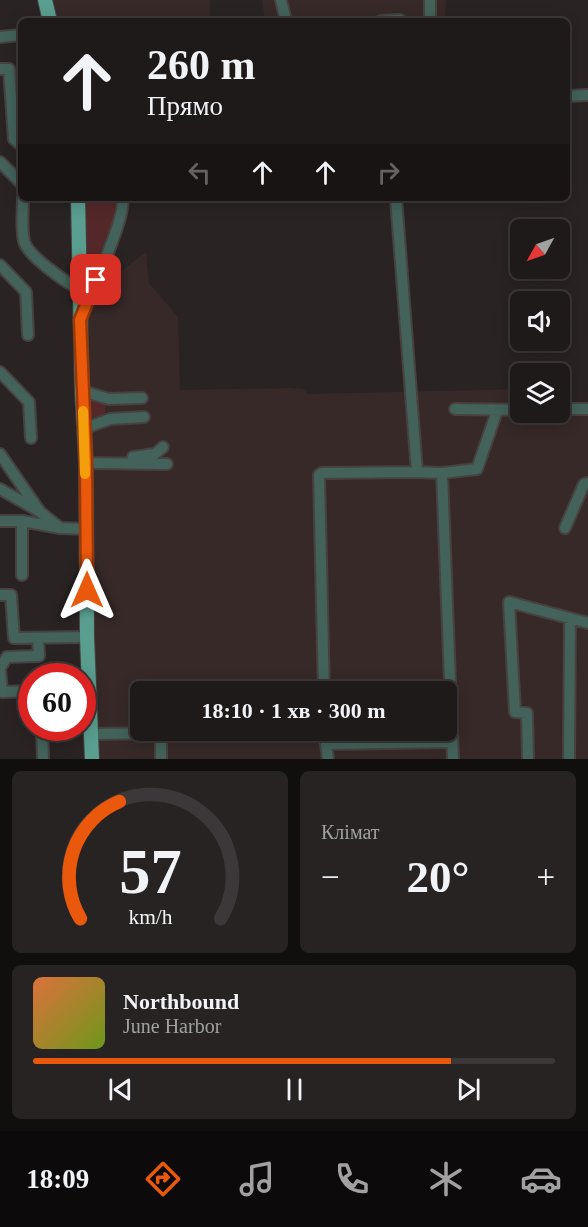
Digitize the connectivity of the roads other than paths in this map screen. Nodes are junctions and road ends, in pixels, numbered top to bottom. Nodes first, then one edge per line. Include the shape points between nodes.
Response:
1 (45, 0) edge
2 (281, 0) edge
3 (430, 0) edge
4 (49, 18) edge
5 (285, 18) edge
6 (430, 18) edge
7 (18, 35) edge
8 (0, 37) edge
9 (0, 69) edge
10 (588, 95) edge
11 (570, 96) edge
12 (18, 142) edge
13 (0, 162) edge
14 (18, 180) edge
15 (23, 201) edge
16 (78, 201) edge
17 (123, 201) edge
18 (396, 201) edge
19 (0, 265) edge
20 (80, 289) junction
21 (80, 320) junction
22 (28, 334) dead end
23 (0, 372) edge
24 (82, 391) junction
25 (142, 398) dead end
26 (109, 399) junction
27 (588, 409) edge
28 (455, 410) dead end
29 (510, 410) edge
30 (570, 410) edge
31 (497, 411) junction
32 (144, 417) dead end
33 (110, 419) junction
34 (84, 429) junction
35 (30, 438) dead end
36 (163, 447) dead end
37 (0, 454) edge
38 (86, 460) junction
39 (167, 464) dead end
40 (417, 472) junction
41 (442, 473) junction
42 (588, 483) edge
43 (0, 489) edge
44 (40, 512) junction
45 (22, 520) junction
46 (0, 521) edge
47 (60, 528) junction
48 (565, 528) dead end
49 (86, 529) junction
50 (22, 575) dead end
51 (0, 595) edge
52 (570, 618) junction
53 (588, 623) edge
54 (87, 637) junction
55 (38, 638) junction
56 (88, 663) edge
57 (0, 669) edge
58 (324, 681) edge
59 (18, 691) edge
60 (96, 734) edge
61 (42, 741) edge
62 (92, 741) edge
63 (326, 741) edge
64 (452, 742) junction
65 (326, 744) junction
66 (43, 759) edge
67 (92, 759) edge
68 (161, 759) edge
69 (328, 759) edge
70 (453, 759) edge
71 (528, 759) edge
72 (569, 759) edge

1 - 4 main road
2 - 5 street
3 - 6 street
7 - 8 street
9 - 12 street via 9,69 14,139
10 - 11 street
13 - 14 street
15 - 20 street via 27,248 62,279
16 - 20 main road
17 - 21 street
18 - 40 street
19 - 22 street via 26,292
20 - 21 main road
21 - 24 main road
23 - 35 street via 29,402
24 - 26 street
24 - 34 main road
25 - 26 street
26 - 33 street
27 - 30 street
28 - 31 street
29 - 31 street
31 - 41 street via 477,469
32 - 33 street
33 - 34 street
34 - 38 main road
36 - 38 street via 146,456
37 - 44 street
38 - 39 street
38 - 49 main road
40 - 41 street
40 - 58 street via 319,475
41 - 64 street
42 - 48 street via 584,484
43 - 44 street
44 - 47 street
45 - 46 street
45 - 47 street
45 - 50 street
47 - 49 street
49 - 54 main road
51 - 55 street via 11,595 14,638
52 - 53 street
52 - 71 street via 509,602 515,712 527,713
52 - 72 street
54 - 55 street
54 - 56 main road
55 - 57 street via 39,656 7,657
57 - 59 street via 2,692
60 - 68 street via 160,734
61 - 66 street
62 - 67 main road
63 - 65 street
64 - 65 street
64 - 70 street
65 - 69 street

